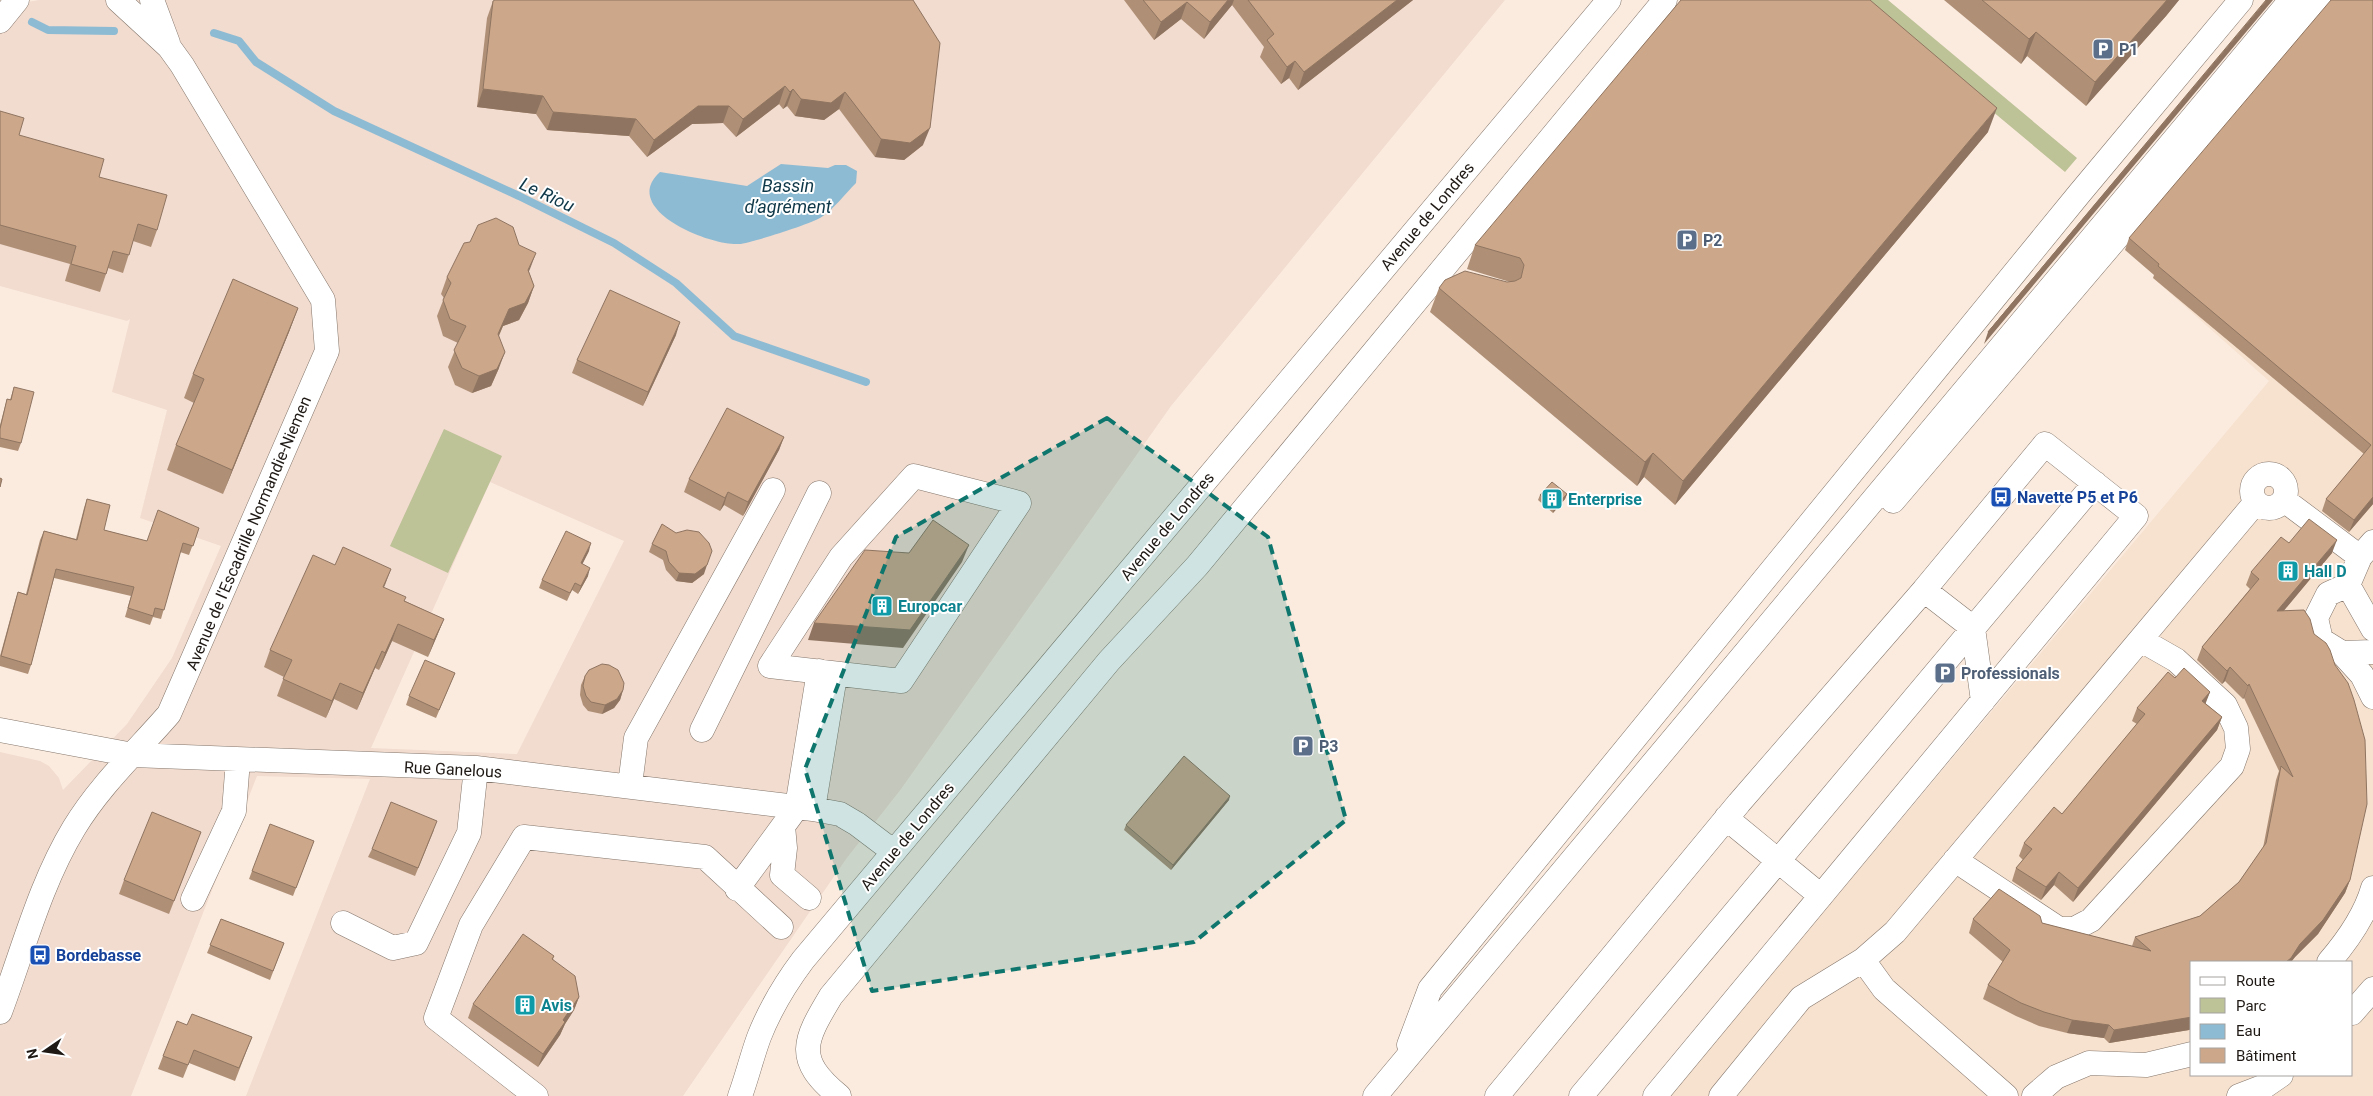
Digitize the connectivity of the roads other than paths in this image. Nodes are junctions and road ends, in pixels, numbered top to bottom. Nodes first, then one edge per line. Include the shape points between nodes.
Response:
1 (118, 0) edge
2 (152, 0) edge
3 (1608, 0) edge
4 (1665, 0) edge
5 (2241, 0) edge
6 (2291, 0) edge
7 (2319, 0) edge
8 (169, 47) junction
9 (1465, 282) edge
10 (1416, 300) junction
11 (2095, 483) junction
12 (773, 490) dead end
13 (819, 493) dead end
14 (2284, 500) junction
15 (2256, 502) junction
16 (2367, 550) edge
17 (2348, 585) junction
18 (1924, 590) junction
19 (1973, 628) junction
20 (2373, 629) edge
21 (746, 640) junction
22 (2141, 640) junction
23 (783, 646) junction
24 (2373, 652) edge
25 (2342, 653) junction
26 (827, 672) junction
27 (2373, 697) edge
28 (1983, 701) junction
29 (0, 730) edge
30 (702, 730) dead end
31 (1665, 748) junction
32 (133, 755) junction
33 (238, 760) junction
34 (476, 768) junction
35 (630, 785) junction
36 (806, 808) junction
37 (1726, 818) junction
38 (783, 826) junction
39 (894, 852) junction
40 (1955, 860) junction
41 (1780, 861) junction
42 (737, 888) junction
43 (2373, 888) edge
44 (1821, 896) junction
45 (193, 898) dead end
46 (809, 898) dead end
47 (344, 923) dead end
48 (781, 927) dead end
49 (1863, 960) junction
50 (2330, 961) edge
51 (2373, 989) edge
52 (0, 1012) edge
53 (2353, 1012) edge
54 (2190, 1054) edge
55 (1404, 1061) junction
56 (751, 1067) junction
57 (2280, 1076) edge
58 (536, 1096) edge
59 (740, 1096) edge
60 (750, 1096) edge
61 (839, 1096) edge
62 (1374, 1096) edge
63 (1497, 1096) edge
64 (1582, 1096) edge
65 (1655, 1096) edge
66 (1720, 1096) edge
67 (2006, 1096) edge
68 (2034, 1096) edge
69 (2240, 1096) edge

1 - 8 street, Avenue de l'Escadrille Normandie-Niemen
2 - 8 street, Avenue de l'Escadrille Normandie-Niemen
3 - 39 street, Avenue de Londres
4 - 10 street
5 - 55 street via 1430,989
6 - 31 street
7 - 31 street via 1699,730
8 - 32 street, Avenue de l'Escadrille Normandie-Niemen via 323,300 327,351 170,714
9 - 10 street via 1456,280
10 - 61 street via 1198,566 1108,661 831,996 812,1028 808,1050 811,1067 820,1080
11 - 18 street via 2045,444
11 - 19 street
11 - 28 street via 2136,516
12 - 35 street via 636,738
13 - 21 street
14 - 15 street via 2270,508
14 - 15 street via 2284,482 2268,473 2256,478 2253,484
14 - 16 street
15 - 22 street
16 - 17 street
17 - 20 street
17 - 25 street via 2328,594 2316,618 2321,640
18 - 19 street
18 - 37 street
19 - 28 street
19 - 41 street
21 - 23 street
21 - 30 street
22 - 40 street
22 - 40 street via 2176,660 2225,705 2236,728 2238,749 2232,766 2091,920 2074,929 2059,929
23 - 26 street via 770,666
23 - 26 street via 841,557 914,476 1019,504 901,681
24 - 25 street
25 - 27 street via 2362,675
26 - 36 street
28 - 44 street
29 - 32 street, Rue Ganelous
31 - 55 street
32 - 33 street, Rue Ganelous
32 - 52 street, Avenue de l'Escadrille Normandie-Niemen via 97,794 74,828 53,869
33 - 34 street, Rue Ganelous
33 - 45 street via 234,811
34 - 35 street, Rue Ganelous
34 - 47 street via 469,833 416,943 394,948
35 - 36 street, Rue Ganelous
36 - 38 street
36 - 39 street, Rue Ganelous via 840,814
37 - 41 street
37 - 63 street
38 - 42 street
38 - 46 street via 782,875
39 - 56 street, Avenue de Londres via 784,986 759,1038
40 - 49 street via 1895,932
41 - 44 street
41 - 64 street
42 - 48 street
42 - 58 street via 705,857 524,837 471,925 436,1018
43 - 50 street via 2369,903
44 - 65 street
49 - 66 street via 1801,998
49 - 67 street via 1884,989
51 - 53 street
54 - 68 street via 2146,1065 2089,1063 2056,1077
55 - 62 street
56 - 59 street, Avenue de Londres
56 - 60 street, Avenue de Londres
57 - 69 street

